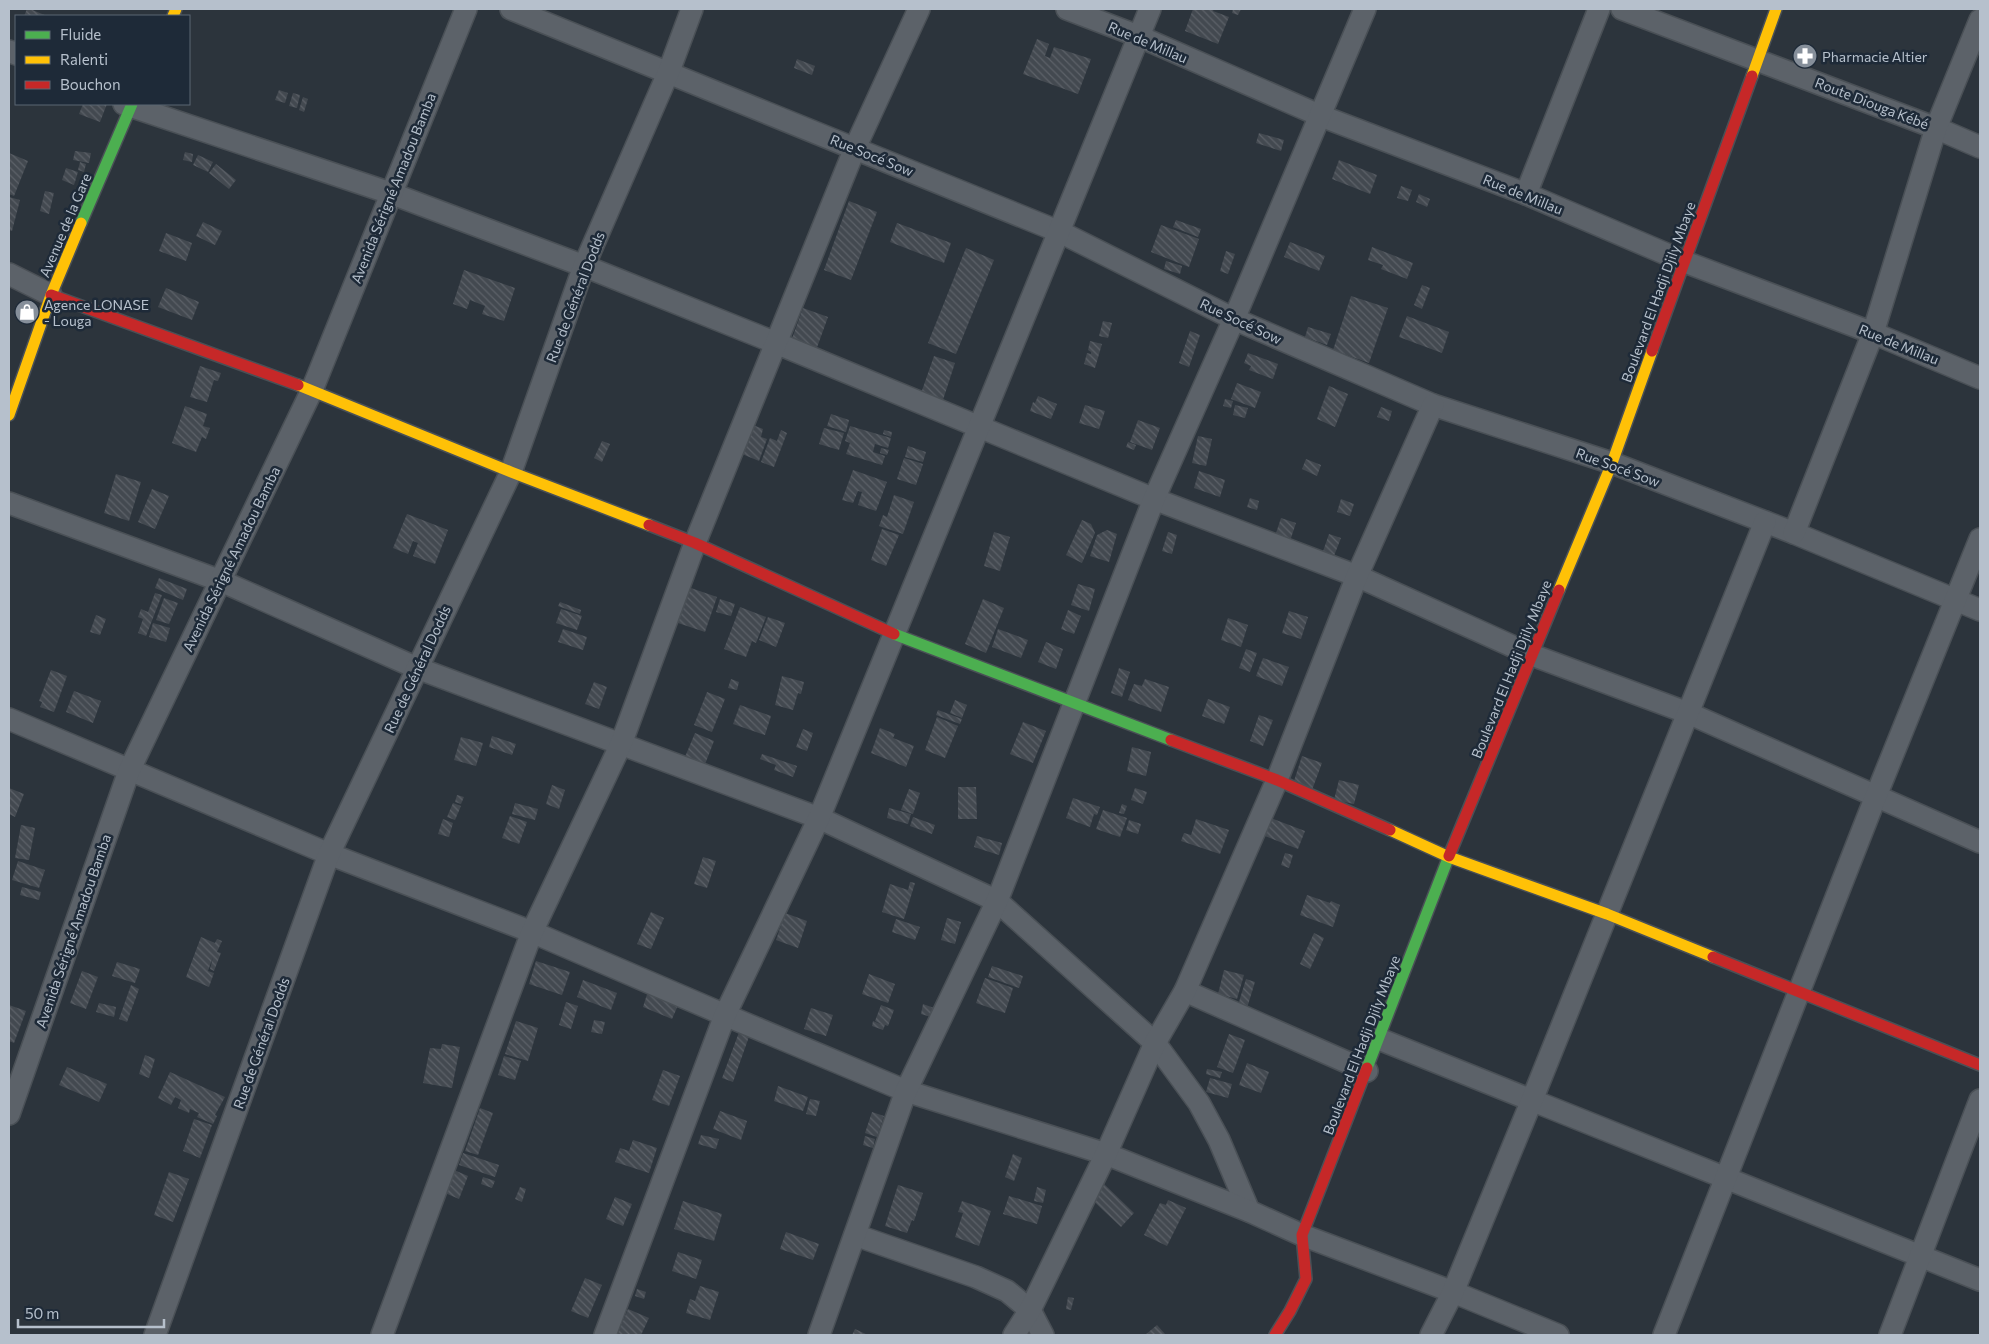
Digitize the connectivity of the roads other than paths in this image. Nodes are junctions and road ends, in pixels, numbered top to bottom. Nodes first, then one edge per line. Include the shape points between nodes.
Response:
1 (466, 9) edge
2 (511, 9) edge
3 (692, 9) edge
4 (919, 9) edge
5 (1067, 9) edge
6 (1150, 9) edge
7 (1365, 9) edge
8 (1599, 9) edge
9 (1622, 9) edge
10 (1776, 9) edge
11 (1980, 20) edge
12 (1138, 36) junction
13 (1757, 60) junction
14 (669, 72) junction
15 (129, 105) edge
16 (1321, 116) junction
17 (1936, 128) junction
18 (1980, 147) edge
19 (855, 148) junction
20 (390, 193) junction
21 (1526, 194) junction
22 (1060, 232) junction
23 (1685, 262) junction
24 (584, 266) junction
25 (9, 274) edge
26 (51, 295) junction
27 (1234, 320) junction
28 (1873, 333) junction
29 (776, 343) junction
30 (1980, 378) edge
31 (312, 390) junction
32 (1433, 405) junction
33 (9, 415) edge
34 (979, 428) junction
35 (1612, 463) junction
36 (511, 472) junction
37 (1154, 499) junction
38 (9, 503) edge
39 (1764, 522) junction
40 (1794, 533) junction
41 (1980, 539) edge
42 (695, 542) junction
43 (1357, 576) junction
44 (221, 581) junction
45 (1955, 600) junction
46 (1980, 610) edge
47 (894, 634) junction
48 (1532, 655) junction
49 (417, 668) junction
50 (1074, 702) junction
51 (1688, 713) junction
52 (9, 719) edge
53 (621, 744) junction
54 (129, 771) junction
55 (1277, 780) junction
56 (1876, 796) junction
57 (819, 818) junction
58 (1980, 842) edge
59 (329, 854) junction
60 (1449, 858) junction
61 (996, 901) junction
62 (1607, 914) junction
63 (532, 932) junction
64 (1185, 991) junction
65 (1798, 993) junction
66 (725, 1015) junction
67 (1379, 1039) junction
68 (1156, 1043) junction
69 (1980, 1065) edge
70 (1367, 1070) junction
71 (906, 1091) junction
72 (1532, 1100) junction
73 (1980, 1100) edge
74 (9, 1114) edge
75 (1106, 1154) junction
76 (1725, 1178) junction
77 (1249, 1211) junction
78 (855, 1235) junction
79 (1302, 1235) junction
80 (1921, 1256) junction
81 (1980, 1280) edge
82 (1453, 1292) junction
83 (1030, 1310) junction
84 (155, 1335) edge
85 (382, 1335) edge
86 (605, 1335) edge
87 (819, 1335) edge
88 (1014, 1335) edge
89 (1043, 1335) edge
90 (1275, 1335) edge
91 (1431, 1335) edge
92 (1558, 1335) edge
93 (1664, 1335) edge
94 (1890, 1335) edge

1 - 20 street, Avenida Sérigné Amadou Bamba
2 - 14 street, Rue Socé Sow
3 - 14 street, Rue de Général Dodds
4 - 19 street
5 - 12 street, Rue de Millau
6 - 12 street
7 - 16 street
8 - 21 street
9 - 13 street, Route Diouga Kébé
10 - 13 street, Boulevard El Hadji Djily Mbaye
11 - 17 street
12 - 16 street, Rue de Millau
12 - 22 street
13 - 17 street, Route Diouga Kébé
13 - 23 street, Boulevard El Hadji Djily Mbaye
14 - 19 street, Rue Socé Sow
14 - 24 street, Rue de Général Dodds
15 - 20 street
15 - 26 street, Avenue de la Gare
16 - 21 street, Rue de Millau
16 - 27 street
17 - 18 street, Route Diouga Kébé
17 - 28 street
19 - 22 street, Rue Socé Sow
19 - 29 street
20 - 24 street
20 - 31 street, Avenida Sérigné Amadou Bamba
21 - 23 street, Rue de Millau
22 - 27 street, Rue Socé Sow
22 - 34 street
23 - 28 street, Rue de Millau
23 - 35 street, Boulevard El Hadji Djily Mbaye
24 - 29 street
24 - 36 street, Rue de Général Dodds
25 - 26 street
26 - 31 street
26 - 33 street, Avenue de la Gare
27 - 32 street, Rue Socé Sow
27 - 37 street
28 - 30 street, Rue de Millau
28 - 40 street
29 - 34 street
29 - 42 street
31 - 36 street
31 - 44 street, Avenida Sérigné Amadou Bamba
32 - 35 street, Rue Socé Sow
32 - 43 street
34 - 37 street
34 - 47 street
35 - 39 street, Rue Socé Sow
35 - 48 street, Boulevard El Hadji Djily Mbaye
36 - 42 street
36 - 49 street, Rue de Général Dodds
37 - 43 street
37 - 50 street
38 - 44 street
39 - 40 street, Rue Socé Sow
39 - 51 street
40 - 45 street, Rue Socé Sow
41 - 45 street
42 - 47 street
42 - 53 street
43 - 48 street
43 - 55 street
44 - 49 street
44 - 54 street, Avenida Sérigné Amadou Bamba
45 - 46 street, Rue Socé Sow
45 - 56 street
47 - 50 street
47 - 57 street
48 - 51 street
48 - 60 street, Boulevard El Hadji Djily Mbaye
49 - 53 street
49 - 59 street, Rue de Général Dodds
50 - 55 street
50 - 61 street
51 - 56 street
51 - 62 street
52 - 54 street
53 - 57 street
53 - 63 street
54 - 59 street
54 - 74 street, Avenida Sérigné Amadou Bamba
55 - 60 street
55 - 64 street
56 - 58 street
56 - 65 street
57 - 61 street
57 - 66 street
59 - 63 street
59 - 84 street, Rue de Général Dodds
60 - 62 street
60 - 67 street, Boulevard El Hadji Djily Mbaye
61 - 68 street
61 - 71 street
62 - 65 street
62 - 72 street
63 - 66 street
63 - 85 street
64 - 68 street
64 - 70 street
65 - 69 street
65 - 76 street
66 - 71 street
66 - 86 street
67 - 70 street, Boulevard El Hadji Djily Mbaye
67 - 72 street
68 - 75 street
68 - 77 street via 1199,1104 1219,1140
70 - 79 street, Boulevard El Hadji Djily Mbaye
71 - 75 street
71 - 78 street
72 - 76 street
72 - 82 street
73 - 80 street
75 - 77 street
75 - 83 street
76 - 80 street
76 - 93 street
77 - 79 street
78 - 83 street via 976,1277 1007,1291
78 - 87 street
79 - 82 street
79 - 90 street, Boulevard El Hadji Djily Mbaye via 1306,1279
80 - 81 street
80 - 94 street
82 - 91 street
82 - 92 street
83 - 88 street
83 - 89 street

